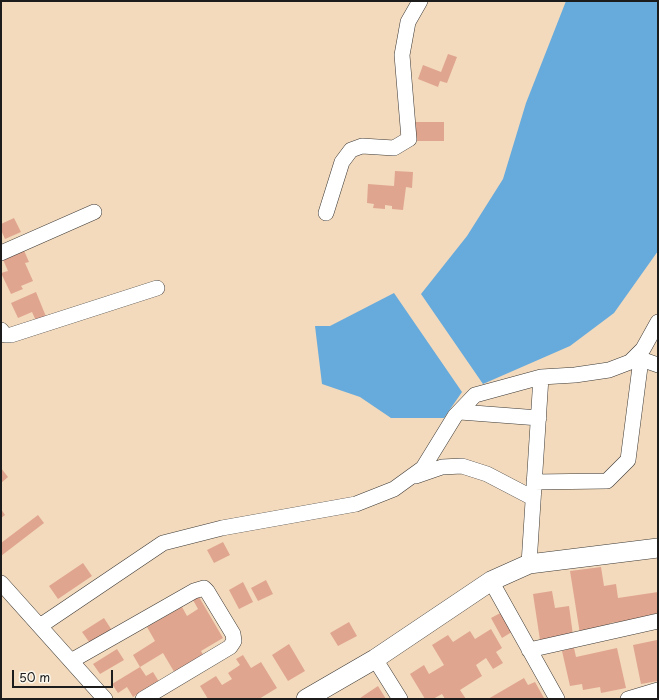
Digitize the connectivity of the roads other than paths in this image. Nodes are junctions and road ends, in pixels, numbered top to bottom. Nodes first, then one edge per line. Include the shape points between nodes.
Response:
1 (420, 1) edge
2 (94, 212) dead end
3 (326, 213) dead end
4 (1, 253) edge
5 (157, 288) dead end
6 (658, 322) edge
7 (1, 330) edge
8 (638, 358) junction
9 (658, 365) edge
10 (541, 377) junction
11 (460, 412) junction
12 (538, 418) junction
13 (413, 477) junction
14 (534, 482) junction
15 (533, 498) junction
16 (658, 548) edge
17 (529, 564) junction
18 (491, 581) junction
19 (1, 583) edge
20 (658, 621) edge
21 (40, 626) junction
22 (529, 650) junction
23 (375, 659) junction
24 (71, 661) junction
25 (658, 690) edge
26 (104, 699) edge
27 (143, 699) edge
28 (306, 699) edge
29 (400, 699) edge
30 (556, 699) edge
31 (628, 699) edge

1 - 3 street via 408,22 402,55 408,139 394,148 362,146 351,150 342,162
2 - 4 street
5 - 7 street via 11,336 5,335
6 - 8 street
8 - 9 street
8 - 10 street via 609,370
8 - 14 street via 628,460 607,481
10 - 11 street via 475,395
10 - 12 street
11 - 12 street
11 - 13 street via 429,461
12 - 14 street
13 - 15 street via 442,468 462,466 487,474
13 - 21 street via 394,489 356,504 222,528 163,543
14 - 15 street
15 - 17 street
16 - 17 street
17 - 18 street
18 - 22 street
18 - 23 street
19 - 21 street
20 - 22 street
21 - 24 street
22 - 30 street
23 - 28 street
23 - 29 street
24 - 26 street
24 - 27 street via 194,591 204,588 233,634 234,641 230,647
25 - 31 street

